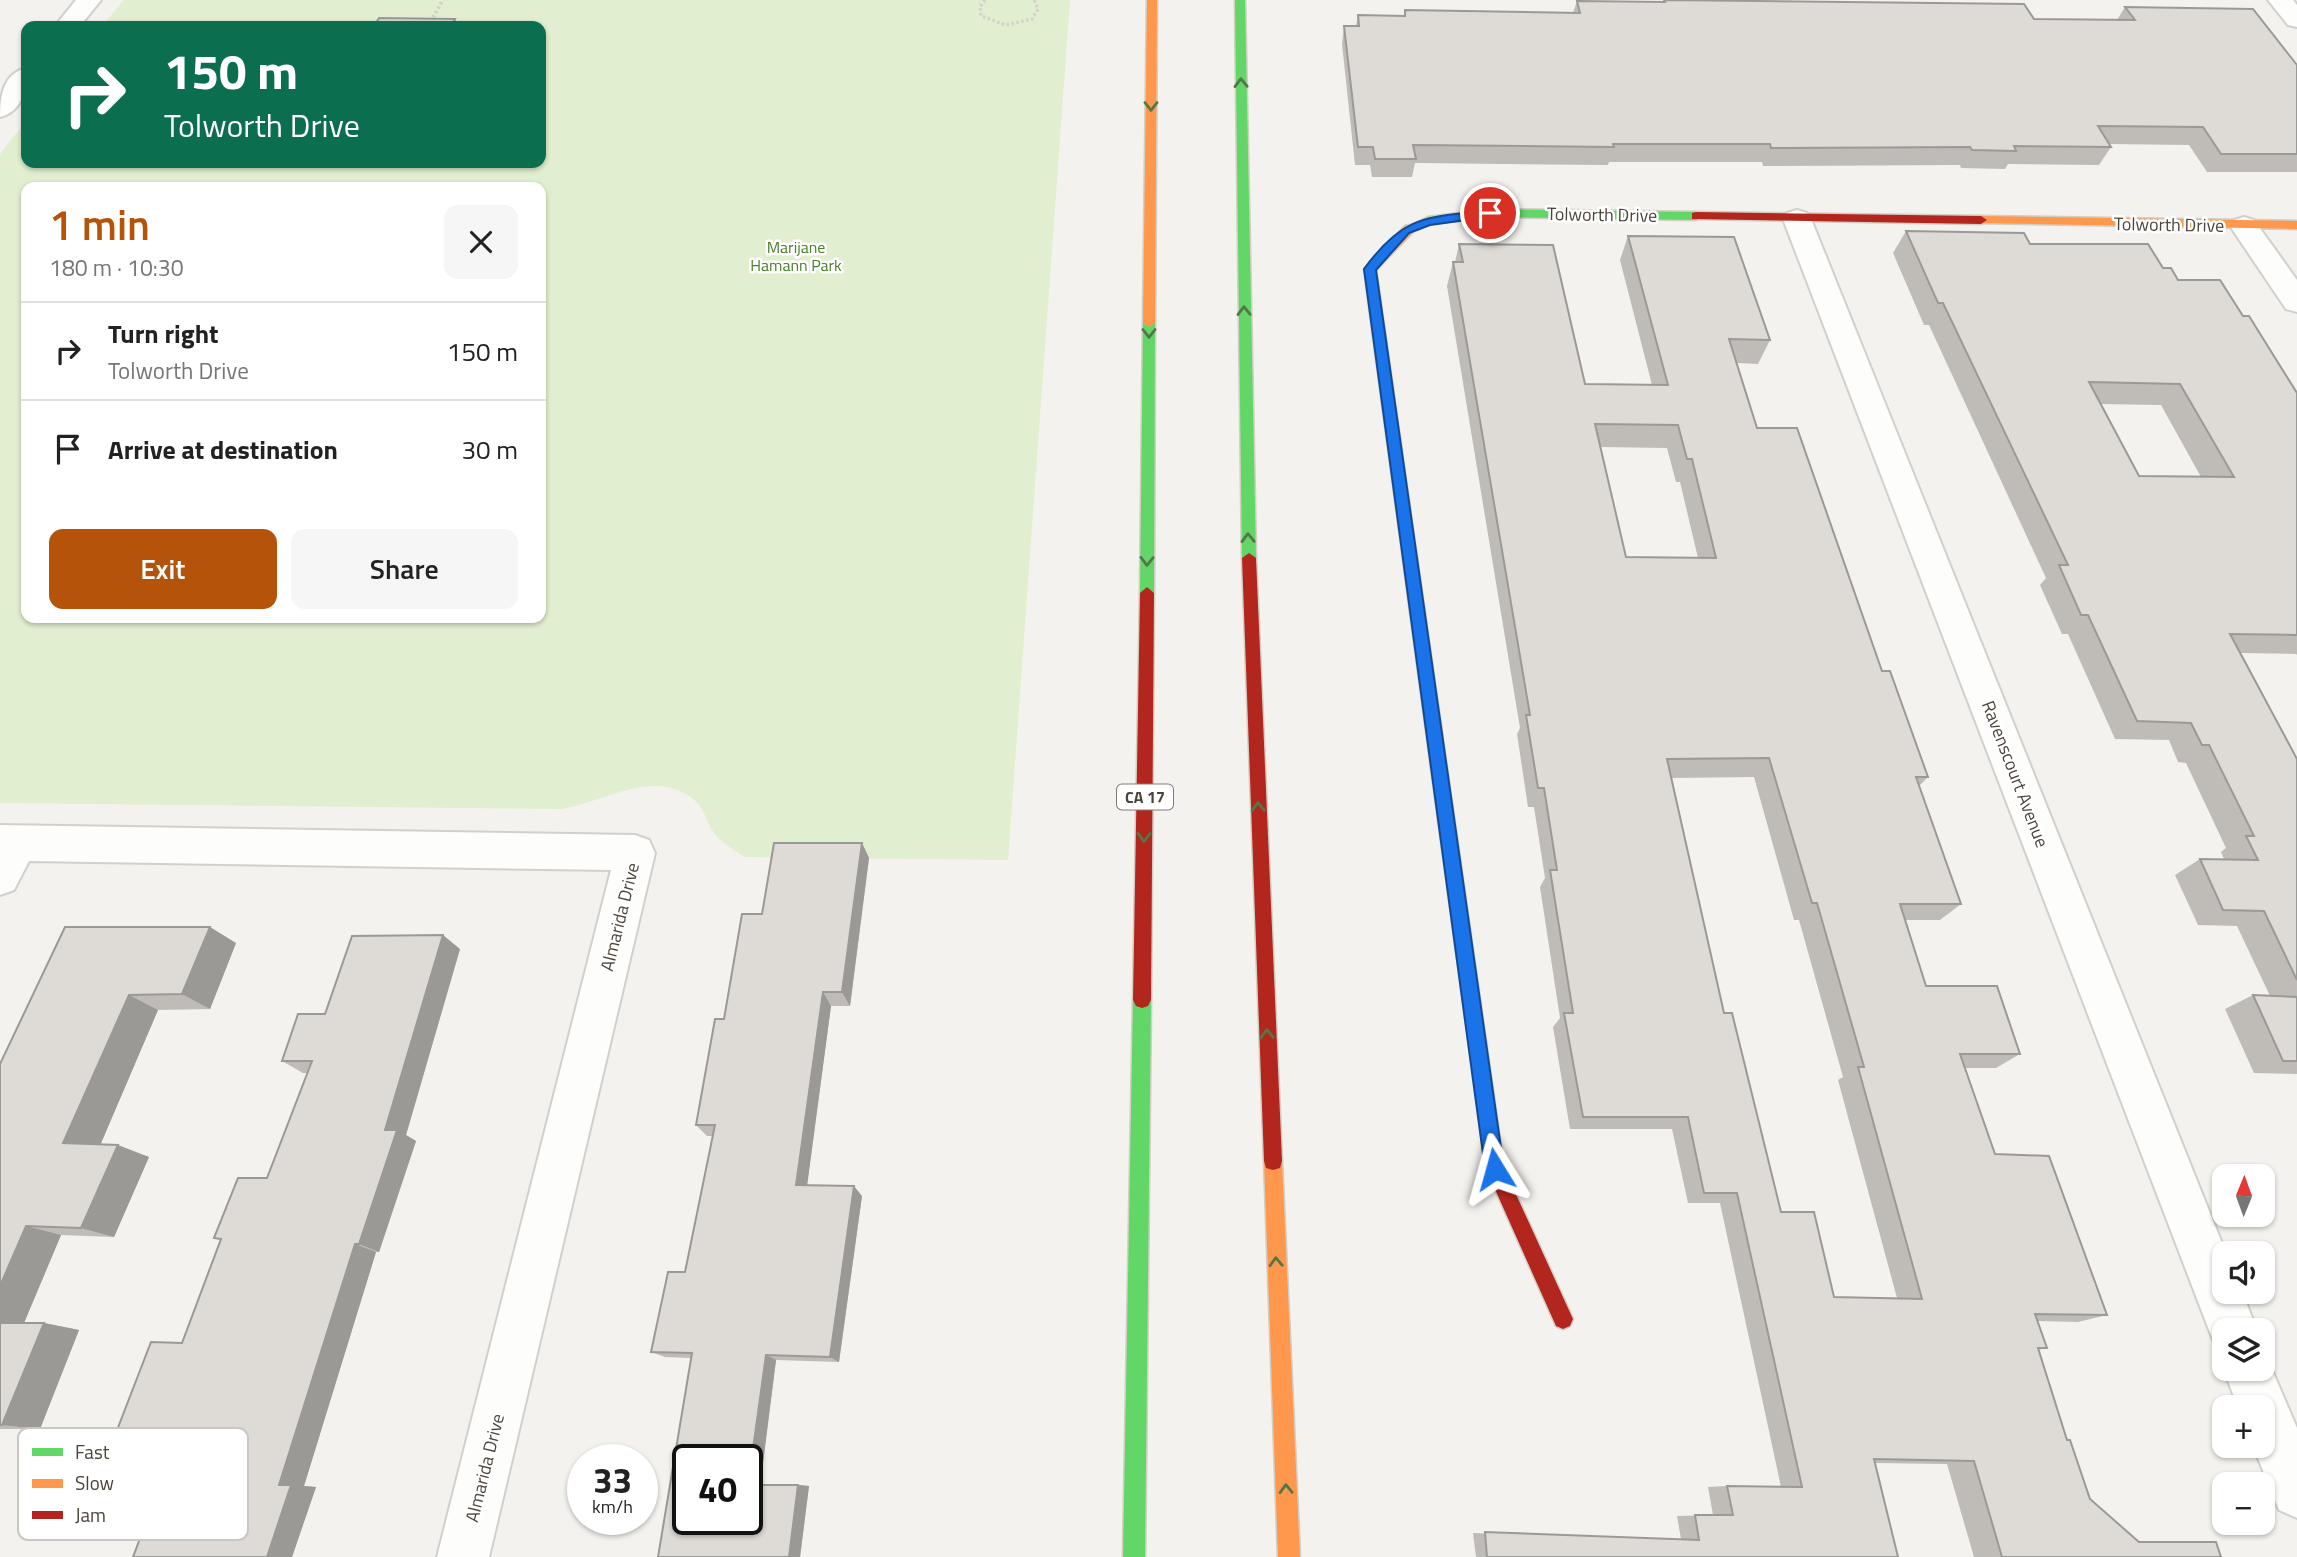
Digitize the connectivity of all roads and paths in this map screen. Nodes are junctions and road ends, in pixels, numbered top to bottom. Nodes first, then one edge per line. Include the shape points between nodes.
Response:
1 (89, 0) edge
2 (443, 0) edge
3 (985, 0) edge
4 (1034, 0) edge
5 (1152, 0) edge
6 (1240, 0) edge
7 (2280, 0) edge
8 (2297, 20) edge
9 (71, 21) edge
10 (431, 21) edge
11 (21, 82) edge
12 (0, 108) edge
13 (1797, 219) junction
14 (2297, 225) edge
15 (2244, 226) junction
16 (2297, 302) edge
17 (6, 854) edge
18 (2228, 1318) edge
19 (1563, 1319) dead end
20 (2253, 1381) edge
21 (2297, 1493) edge
22 (463, 1557) edge
23 (1134, 1557) edge
24 (1289, 1557) edge

1 - 9 street
2 - 10 path
3 - 4 path via 981,16 1006,25 1031,19 1038,9
5 -> 23 main road, CA 17
24 -> 6 main road via 1250,607
7 - 8 street
11 - 12 street
13 - 15 main road, Tolworth Drive
13 - 18 street, Ravenscourt Avenue
13 - 19 main road, Tolworth Drive via 1490,213 1428,221 1405,230 1370,269 1495,1169
14 - 15 main road, Tolworth Drive
15 - 16 street
17 - 22 street, Almarida Drive via 635,853
20 - 21 street

